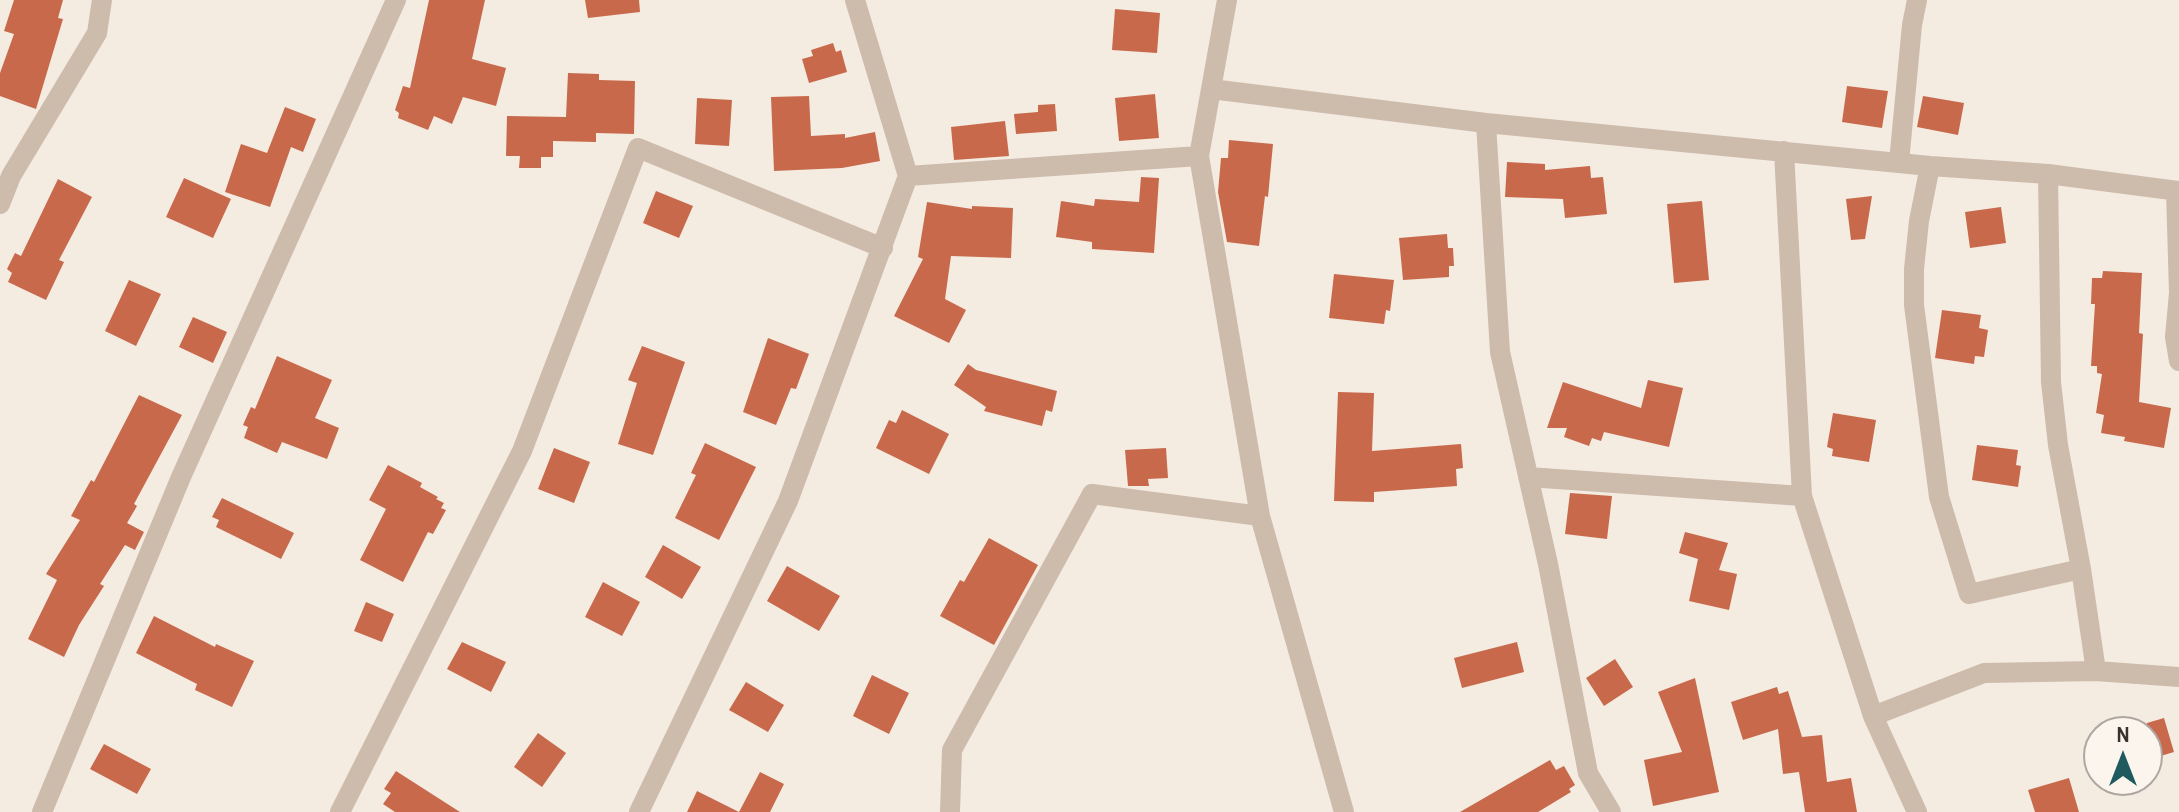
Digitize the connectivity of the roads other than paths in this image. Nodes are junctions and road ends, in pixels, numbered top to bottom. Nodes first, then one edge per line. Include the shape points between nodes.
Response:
1 (102, 0) edge
2 (396, 0) edge
3 (855, 0) edge
4 (1227, 0) edge
5 (1917, 0) edge
6 (1211, 89) junction
7 (1486, 123) junction
8 (1784, 151) junction
9 (1199, 156) junction
10 (1899, 162) junction
11 (1930, 166) junction
12 (2048, 174) junction
13 (908, 176) junction
14 (2177, 191) edge
15 (0, 204) edge
16 (883, 248) junction
17 (2179, 361) edge
18 (1528, 477) junction
19 (1802, 496) junction
20 (1260, 516) junction
21 (2081, 569) junction
22 (2096, 671) junction
23 (2179, 677) edge
24 (1873, 716) junction
25 (42, 812) edge
26 (340, 812) edge
27 (639, 812) edge
28 (950, 812) edge
29 (1344, 812) edge
30 (1611, 812) edge
31 (1917, 812) edge

1 - 15 street via 97,33 11,176
2 - 25 street via 181,477
3 - 13 street
4 - 6 street
5 - 10 street
6 - 7 street
6 - 9 street
7 - 8 street
7 - 18 street via 1500,352
8 - 10 street
8 - 19 street
9 - 13 street
9 - 20 street
10 - 11 street
11 - 12 street
11 - 21 street via 1919,221 1914,305 1939,497 1969,594
12 - 14 street
12 - 21 street via 2051,382
13 - 16 street
14 - 17 street
16 - 26 street via 638,148 522,451
16 - 27 street via 788,501
18 - 19 street
18 - 30 street via 1588,773
19 - 24 street
20 - 28 street via 1092,494 952,750
20 - 29 street
21 - 22 street
22 - 23 street
22 - 24 street via 1984,673
24 - 31 street

